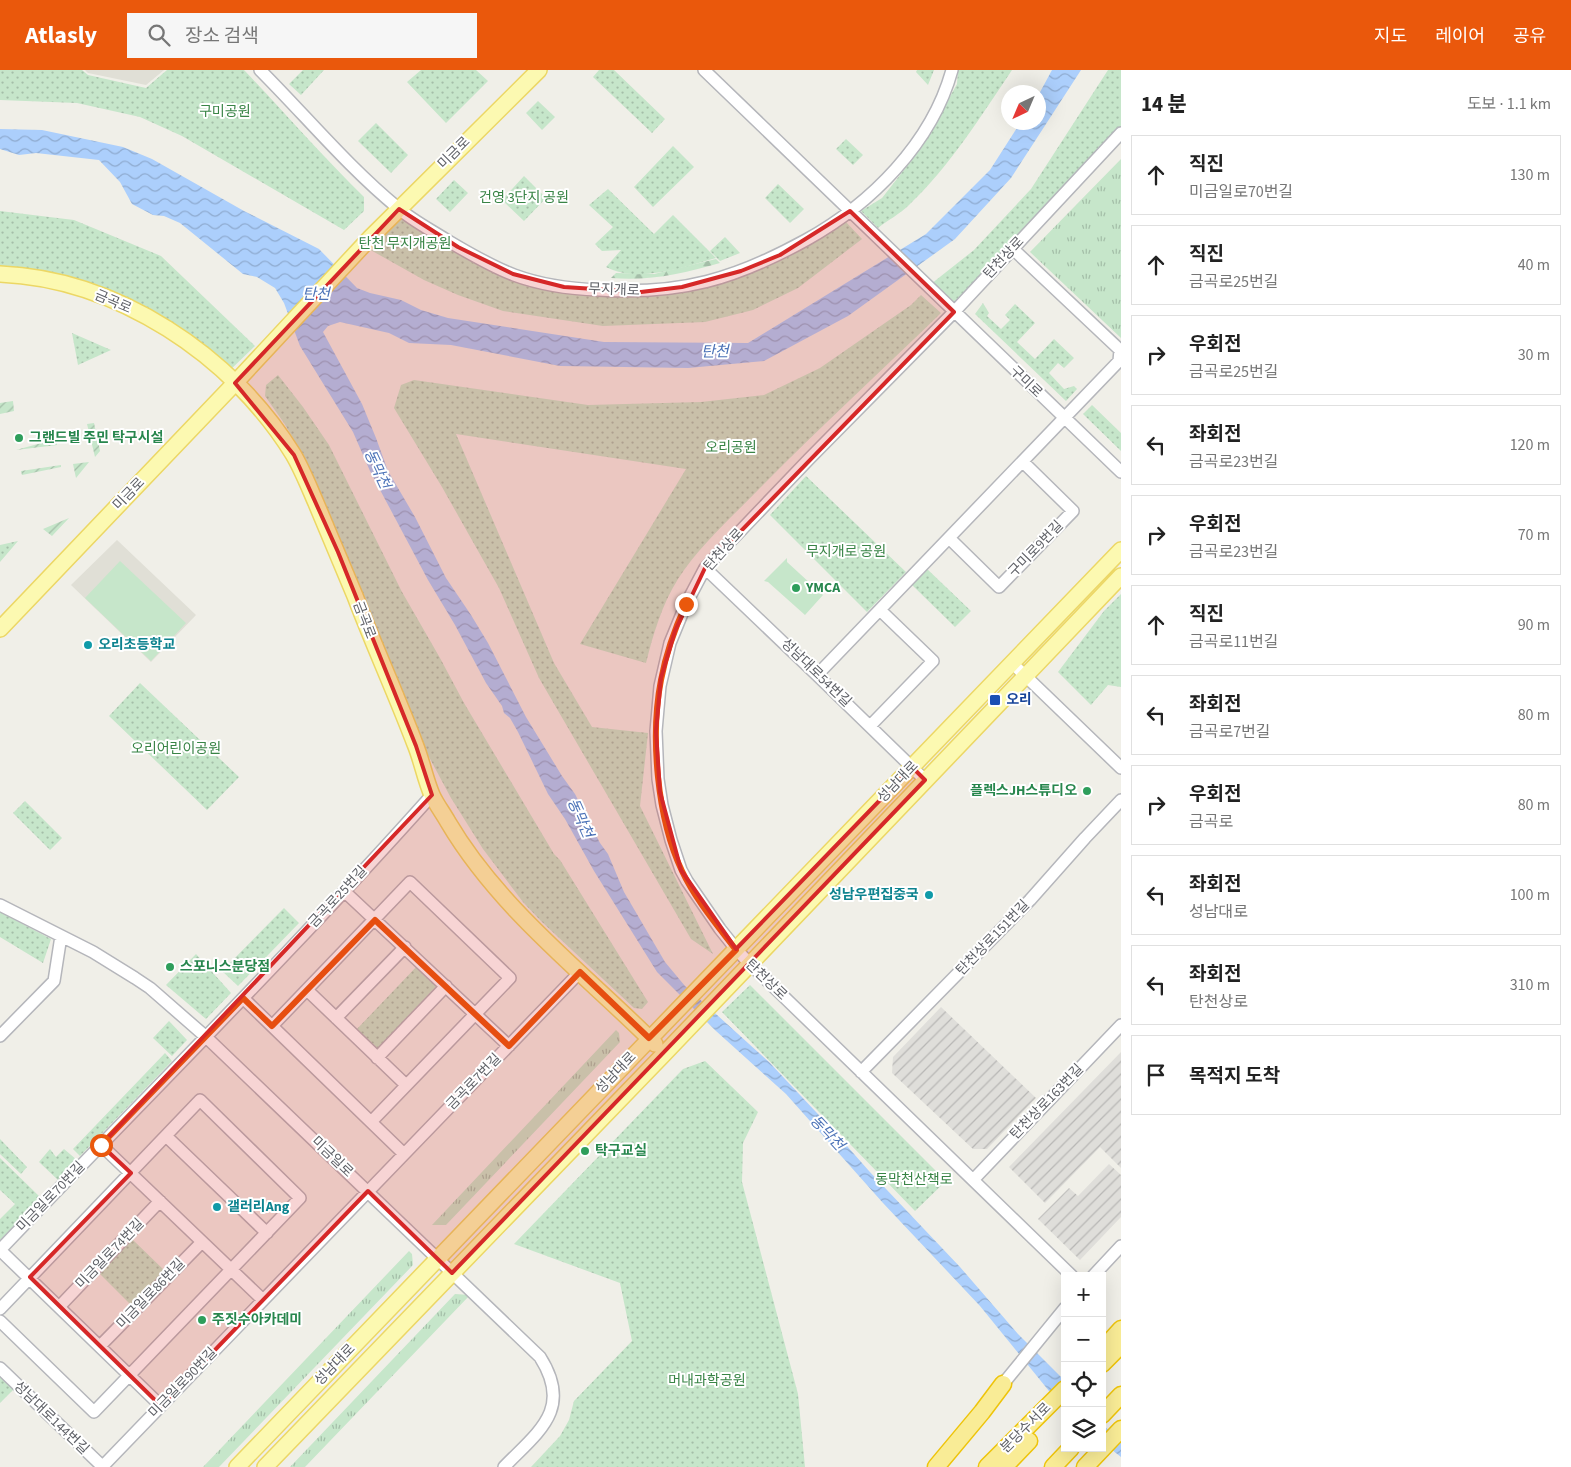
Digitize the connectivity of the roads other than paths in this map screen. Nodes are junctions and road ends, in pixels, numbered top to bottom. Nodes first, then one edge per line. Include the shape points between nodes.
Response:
1 (260, 70) edge
2 (539, 70) edge
3 (704, 70) edge
4 (952, 70) edge
5 (1121, 133) edge
6 (399, 209) junction
7 (850, 211) junction
8 (1013, 249) junction
9 (0, 274) edge
10 (954, 312) junction
11 (235, 383) junction
12 (1064, 419) junction
13 (1022, 462) junction
14 (1121, 472) edge
15 (949, 538) junction
16 (1121, 550) edge
17 (705, 568) junction
18 (1121, 576) edge
19 (880, 610) junction
20 (0, 629) edge
21 (1012, 663) junction
22 (817, 674) junction
23 (1026, 675) junction
24 (870, 726) junction
25 (912, 767) junction
26 (1121, 768) edge
27 (925, 780) junction
28 (432, 795) junction
29 (1121, 800) edge
30 (344, 891) junction
31 (0, 905) edge
32 (375, 920) junction
33 (61, 936) junction
34 (404, 947) junction
35 (736, 950) junction
36 (749, 964) junction
37 (580, 972) junction
38 (446, 986) junction
39 (307, 990) junction
40 (243, 998) junction
41 (475, 1014) junction
42 (336, 1018) junction
43 (1121, 1024) edge
44 (272, 1026) junction
45 (0, 1036) edge
46 (205, 1036) junction
47 (649, 1038) junction
48 (509, 1046) junction
49 (664, 1054) junction
50 (377, 1058) junction
51 (861, 1072) junction
52 (406, 1086) junction
53 (371, 1122) junction
54 (166, 1136) junction
55 (101, 1145) junction
56 (404, 1154) junction
57 (130, 1173) junction
58 (973, 1180) junction
59 (368, 1191) junction
60 (160, 1202) junction
61 (266, 1233) junction
62 (202, 1242) junction
63 (1121, 1246) edge
64 (0, 1250) edge
65 (437, 1258) junction
66 (232, 1270) junction
67 (1068, 1272) edge
68 (1097, 1272) edge
69 (452, 1273) junction
70 (30, 1278) junction
71 (263, 1300) junction
72 (59, 1306) junction
73 (0, 1309) edge
74 (1061, 1313) edge
75 (0, 1321) edge
76 (1121, 1329) edge
77 (1121, 1345) edge
78 (100, 1346) junction
79 (1106, 1355) edge
80 (1106, 1356) edge
81 (0, 1368) edge
82 (130, 1375) junction
83 (1003, 1384) joint
84 (1061, 1394) edge
85 (1121, 1396) edge
86 (162, 1406) junction
87 (1061, 1407) edge
88 (1106, 1411) edge
89 (982, 1412) junction
90 (1121, 1429) edge
91 (1032, 1430) junction
92 (1067, 1452) edge
93 (103, 1467) edge
94 (237, 1467) edge
95 (265, 1467) edge
96 (504, 1467) edge
97 (936, 1467) edge
98 (947, 1467) edge
99 (987, 1467) edge
100 (1004, 1467) edge
101 (1053, 1467) edge
102 (1085, 1467) edge

1 - 6 street, 무지개로
2 - 6 main road, 미금로
3 - 7 street
4 - 7 street, 무지개로 via 932,119 912,150 888,178
5 - 8 street, 탄천상로
6 - 7 street, 무지개로 via 458,247 513,274 564,287 641,292 682,287 741,271 780,255
6 - 11 main road, 미금로
7 - 10 street, 구미로
8 - 10 street, 탄천상로
8 - 12 street via 1120,350 1119,361
9 - 11 main road, 금곡로 via 76,286 127,306 179,336
10 - 12 street, 구미로
10 - 17 street, 탄천상로
11 - 20 main road, 미금로
11 - 28 main road, 금곡로 via 267,418 294,455 338,552 416,746
12 - 13 street
12 - 14 street, 구미로
13 - 15 street
13 - 15 street, 구미로9번길 via 1073,511 999,587
15 - 19 street
16 - 21 main road, 성남대로
17 - 22 street, 성남대로54번길
17 - 35 street, 탄천상로 via 675,631 661,678 656,731 658,779 664,816 681,870
18 - 23 main road, 성남대로
19 - 22 street
19 - 24 street via 933,660
21 - 23 street
21 - 25 main road, 성남대로
22 - 24 street, 성남대로54번길
23 - 26 street
23 - 27 main road, 성남대로
24 - 25 street, 성남대로54번길
25 - 27 street, 성남대로54번길
25 - 35 main road, 성남대로
27 - 36 main road, 성남대로
28 - 30 street, 금곡로25번길
28 - 37 main road, 금곡로 via 478,867 504,898
29 - 51 street, 탄천상로151번길 via 1030,900
30 - 32 street
30 - 40 street, 금곡로25번길
31 - 33 street, 미금일로
32 - 34 street
32 - 39 street
32 - 41 street via 410,882 510,978
33 - 45 street via 54,981
33 - 46 street, 미금일로 via 150,988
34 - 38 street
34 - 42 street
35 - 36 street, 탄천상로
35 - 47 main road, 성남대로
36 - 49 main road, 성남대로
36 - 51 street, 탄천상로
37 - 47 main road, 금곡로
37 - 48 street, 금곡로7번길
38 - 41 street
38 - 50 street
39 - 42 street
39 - 44 street
40 - 44 street
40 - 46 street, 금곡로25번길
41 - 48 street
41 - 52 street
42 - 50 street
43 - 58 street, 탄천상로163번길
44 - 53 street
46 - 55 street, 미금일로70번길
46 - 59 street, 미금일로
47 - 49 main road, 금곡로
47 - 65 main road, 성남대로
48 - 56 street, 금곡로7번길
49 - 69 main road, 성남대로
50 - 52 street
51 - 58 street, 탄천상로
52 - 53 street
53 - 56 street
54 - 57 street
54 - 61 street
54 - 61 street via 200,1100 300,1198
55 - 57 street
55 - 64 street, 미금일로70번길
56 - 59 street, 금곡로7번길
57 - 60 street
57 - 70 street
58 - 67 street, 탄천상로
59 - 65 street, 미금일로
59 - 71 street, 미금일로90번길
60 - 62 street
60 - 72 street, 미금일로74번길
61 - 66 street
62 - 66 street
62 - 78 street, 미금일로86번길
63 - 68 street
64 - 70 street
65 - 69 street, 미금일로
65 - 94 main road, 성남대로
66 - 71 street
66 - 82 street
69 - 95 main road, 성남대로
69 - 96 street, 미금일로 via 540,1357 551,1378 554,1390 550,1415
70 - 72 street
70 - 73 street
71 - 86 street, 미금일로90번길
72 - 78 street
74 - 83 street
75 - 82 street via 94,1412
76 - 79 highway
77 - 80 highway
78 - 82 street
81 - 93 street, 성남대로144번길
82 - 86 street
83 - 89 highway
84 - 91 highway, 분당수서로
85 - 88 highway
86 - 93 street, 미금일로90번길
87 - 91 highway, 분당수서로
89 - 97 highway
89 - 98 highway
90 - 102 highway
91 - 99 highway, 분당수서로
91 - 100 highway, 분당수서로
92 - 101 highway

